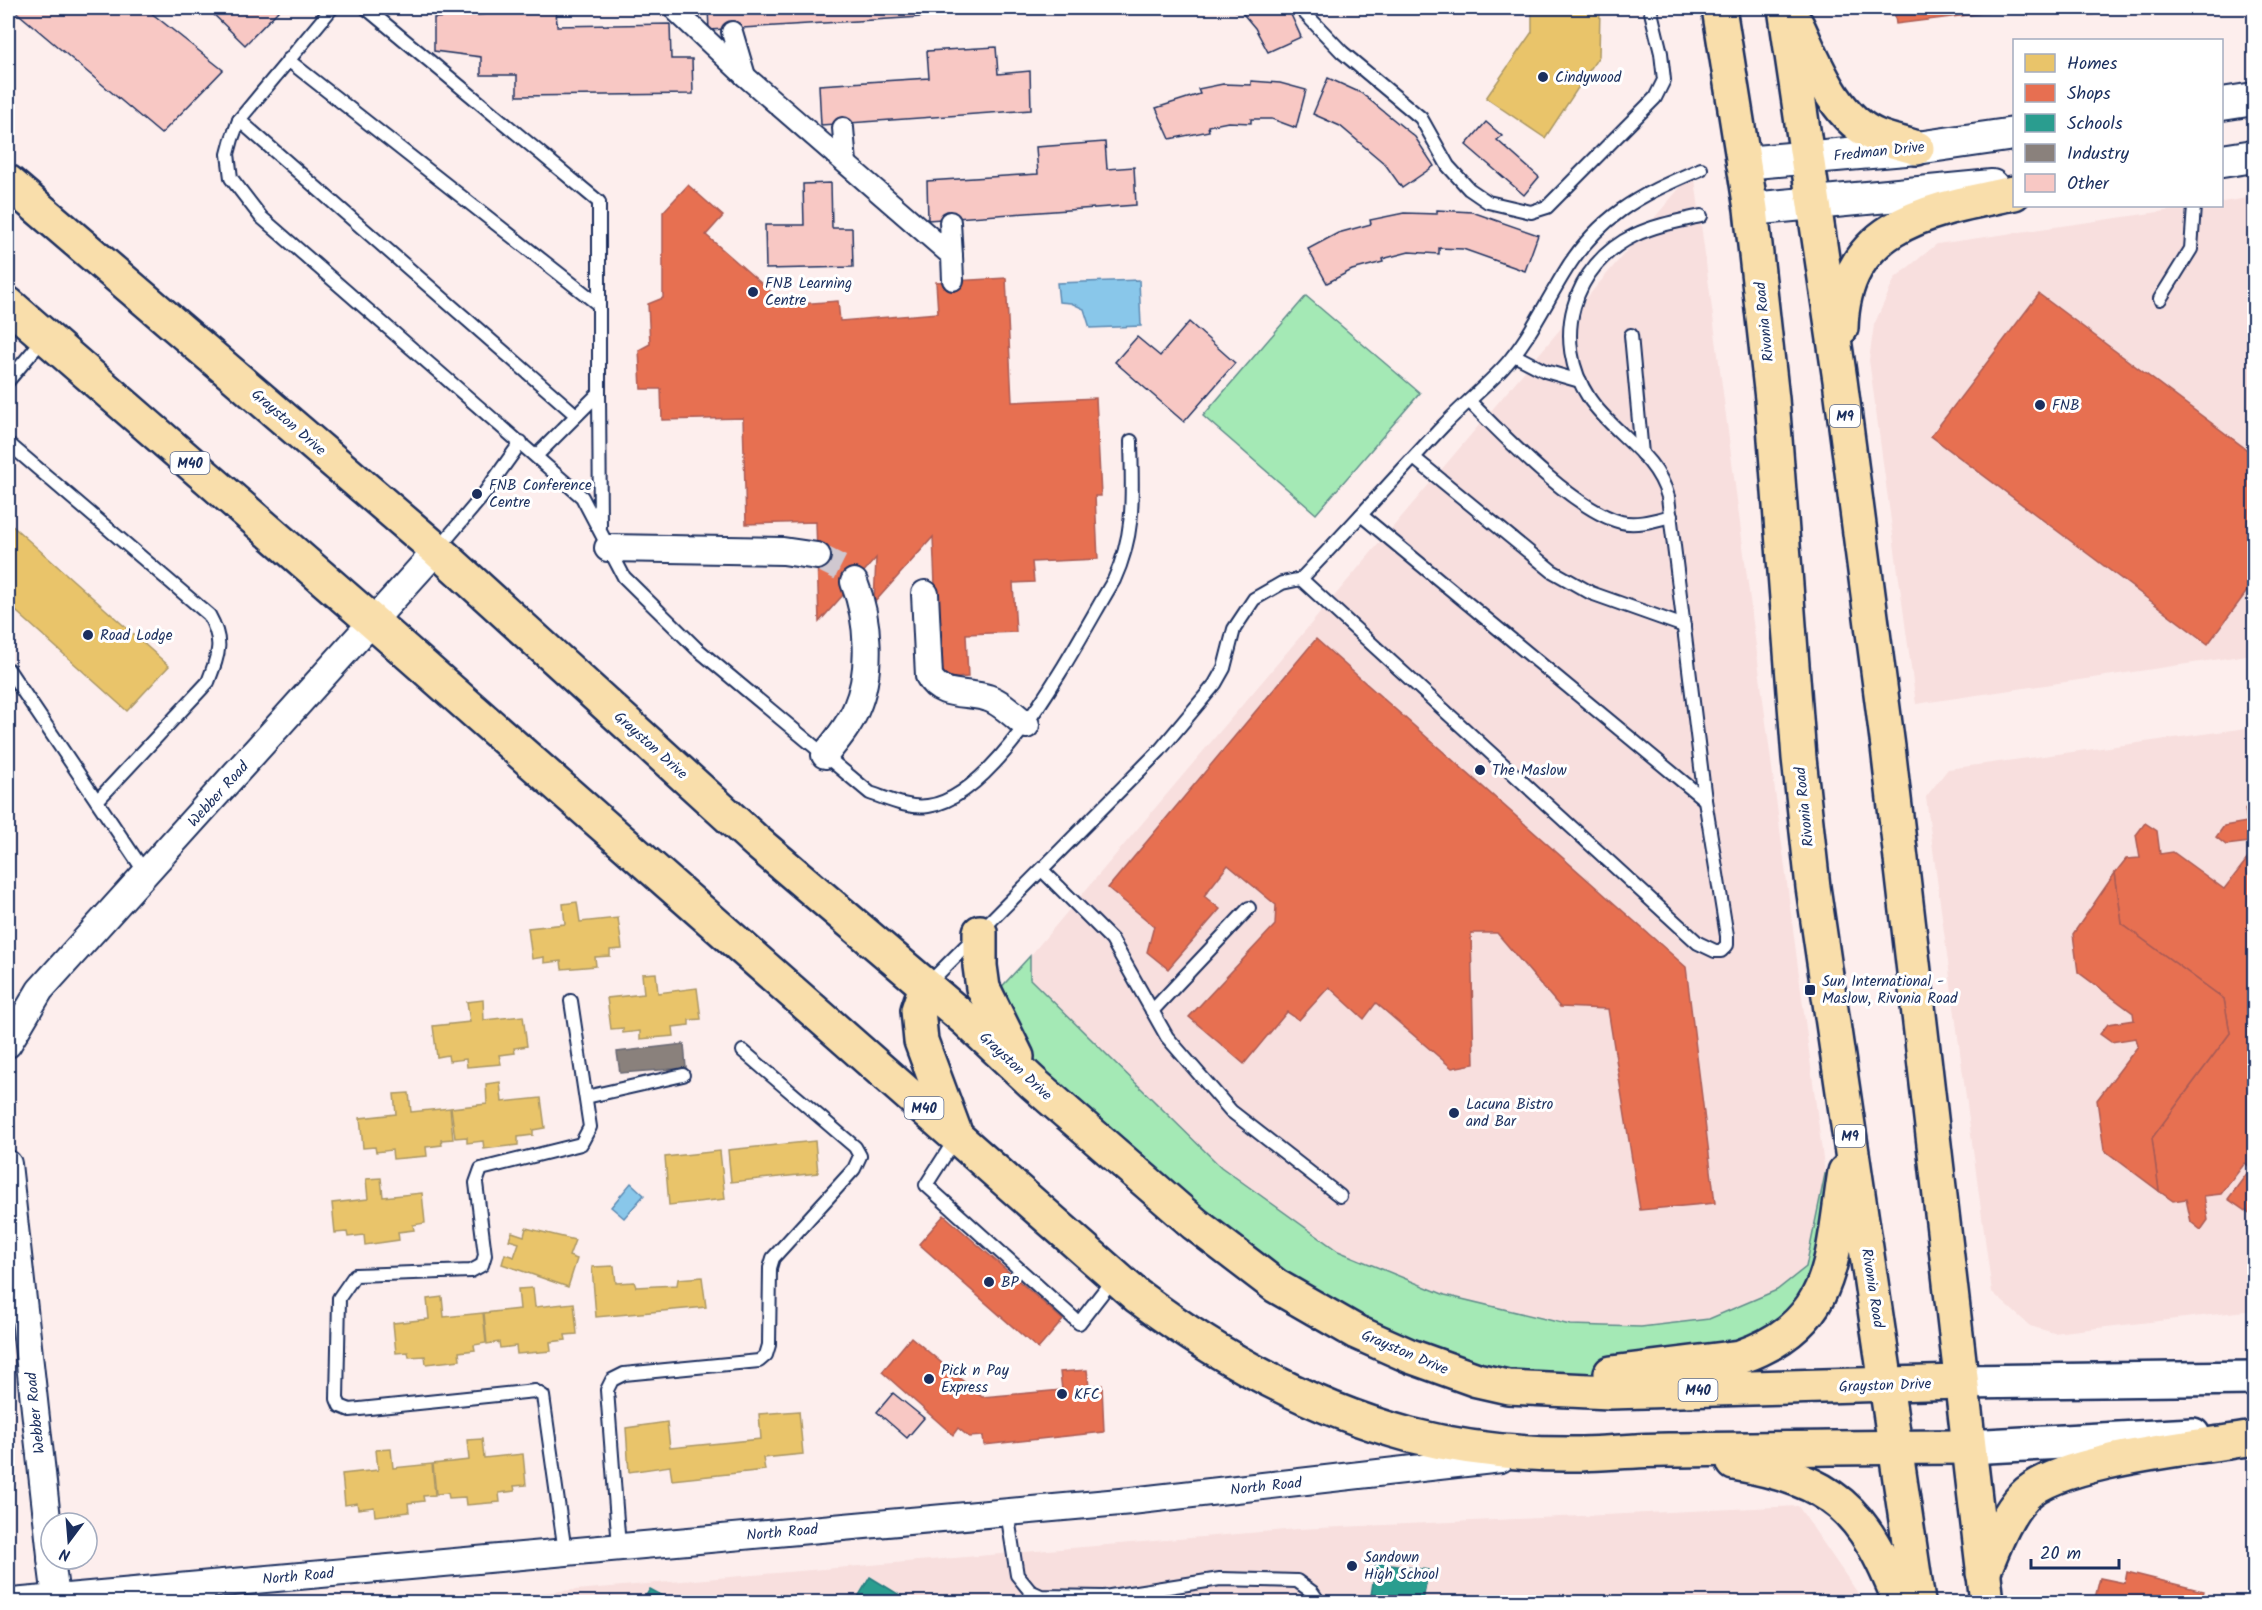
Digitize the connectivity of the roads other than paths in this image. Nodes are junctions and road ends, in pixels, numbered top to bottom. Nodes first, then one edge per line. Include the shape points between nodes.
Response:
1 (332, 8) edge
2 (366, 8) edge
3 (675, 8) edge
4 (1300, 8) edge
5 (1650, 8) edge
6 (1719, 8) edge
7 (1786, 8) edge
8 (732, 32) dead end
9 (288, 60) junction
10 (746, 77) junction
11 (2254, 99) edge
12 (2223, 104) edge
13 (239, 120) junction
14 (843, 128) dead end
15 (2013, 134) edge
16 (1917, 148) junction
17 (2254, 156) edge
18 (1806, 158) junction
19 (2223, 161) edge
20 (846, 163) junction
21 (1743, 163) junction
22 (1701, 169) dead end
23 (8, 182) edge
24 (2013, 183) edge
25 (2013, 193) edge
26 (1814, 204) junction
27 (2194, 207) edge
28 (1751, 209) junction
29 (1701, 216) dead end
30 (950, 222) dead end
31 (952, 256) junction
32 (953, 280) dead end
33 (2160, 299) dead end
34 (8, 304) edge
35 (599, 305) junction
36 (1631, 335) dead end
37 (45, 337) junction
38 (1514, 355) junction
39 (1840, 380) junction
40 (8, 381) edge
41 (1580, 381) junction
42 (598, 393) junction
43 (1469, 401) junction
44 (576, 415) junction
45 (1131, 441) dead end
46 (521, 442) junction
47 (8, 444) edge
48 (1642, 454) junction
49 (537, 455) junction
50 (1414, 458) junction
51 (1361, 515) junction
52 (1671, 516) junction
53 (604, 538) junction
54 (437, 550) junction
55 (817, 556) tunnel mouth
56 (1300, 579) junction
57 (854, 582) tunnel mouth
58 (925, 594) dead end
59 (373, 622) junction
60 (1684, 626) junction
61 (8, 669) edge
62 (1026, 725) junction
63 (825, 755) junction
64 (1705, 800) junction
65 (97, 801) junction
66 (1042, 870) junction
67 (146, 874) junction
68 (1249, 908) dead end
69 (980, 932) junction
70 (926, 986) junction
71 (571, 1000) dead end
72 (1152, 1011) junction
73 (8, 1044) edge
74 (743, 1052) dead end
75 (683, 1075) dead end
76 (1034, 1084) junction
77 (586, 1097) junction
78 (957, 1137) junction
79 (1851, 1137) junction
80 (8, 1164) edge
81 (1340, 1196) dead end
82 (1115, 1276) junction
83 (15, 1301) edge
84 (2254, 1378) edge
85 (1960, 1382) junction
86 (1888, 1386) junction
87 (1508, 1387) junction
88 (2254, 1431) edge
89 (2254, 1438) edge
90 (1897, 1447) junction
91 (1968, 1447) junction
92 (1665, 1450) junction
93 (1552, 1454) junction
94 (45, 1511) edge
95 (1007, 1512) junction
96 (619, 1546) junction
97 (565, 1552) junction
98 (53, 1571) edge
99 (1985, 1588) edge
100 (132, 1597) edge
101 (56, 1598) junction
102 (24, 1602) edge
103 (1319, 1602) edge
104 (1900, 1602) edge
105 (1918, 1602) edge

1 - 9 lane
2 - 35 lane via 599,202
3 - 10 street
4 - 5 lane via 1342,52 1421,118 1448,166 1469,189 1488,201 1531,212 1547,207 1655,98 1664,80 1662,53
6 - 21 main road, Rivonia Road / M9
7 - 16 main road via 1848,115 1875,135
7 - 18 main road, M9
8 - 10 street
9 - 13 lane
9 - 35 lane
10 - 20 street
11 - 12 street
13 - 44 lane
13 - 46 lane via 228,154 231,178 261,217
14 - 20 street
15 - 16 street, Fredman Drive
16 - 18 street, Fredman Drive
17 - 19 street
18 - 21 street, Fredman Drive
18 - 26 main road, M9
20 - 31 street
21 - 28 main road, Rivonia Road / M9
22 - 38 lane via 1620,208 1574,257
23 - 54 main road, Grayston Drive / M40
24 - 26 street
25 - 39 main road via 1920,215 1889,231 1867,253 1851,279 1842,318
26 - 28 street
26 - 39 main road, M9
27 - 33 lane via 2191,249
28 - 79 main road, Rivonia Road / M9 via 1772,399 1799,758 1813,887
29 - 41 lane via 1635,235 1596,266 1582,286 1569,333 1569,348
30 - 31 street
31 - 32 street
34 - 37 main road, M40
35 - 42 lane
36 - 48 lane
37 - 40 lane
37 - 59 main road, M40
38 - 41 lane via 1545,371
38 - 43 lane
39 - 85 main road, M9 via 1888,747
41 - 48 lane via 1598,409
42 - 44 lane
42 - 53 lane
43 - 50 lane
43 - 52 lane via 1550,478 1587,504 1621,522 1635,524
44 - 49 lane
45 - 62 lane via 1133,513 1123,561
46 - 49 lane
46 - 54 lane
47 - 65 lane via 209,615 220,634 208,682
48 - 52 lane via 1665,485
49 - 53 lane via 582,497
50 - 51 lane
50 - 60 lane via 1552,571 1591,593
51 - 56 lane
51 - 64 lane
52 - 60 lane
53 - 55 street
53 - 63 lane via 624,577 696,648
54 - 59 street, Webber Road
54 - 70 main road, Grayston Drive / M40 via 758,843
56 - 64 lane via 1698,943 1721,951 1727,936
56 - 66 lane via 1282,583 1254,599 1234,629 1224,668 1215,684 1141,771
57 - 63 street via 864,623 865,667 855,712
58 - 62 street via 929,676 933,684 947,691 990,699
59 - 67 street, Webber Road
59 - 78 main road, M40
60 - 64 lane
61 - 65 lane
62 - 63 lane via 979,779 962,793 928,806 904,805 870,793
65 - 67 lane
66 - 69 lane
66 - 72 lane via 1112,940
67 - 73 street, Webber Road via 40,990
68 - 72 lane
69 - 70 lane
69 - 76 main road via 983,988 1014,1053
70 - 76 main road, Grayston Drive / M40
70 - 78 main road via 918,1010 921,1041
71 - 77 lane
72 - 81 lane via 1167,1037 1231,1111
74 - 96 lane via 855,1147 860,1156 854,1169 773,1257 766,1355 759,1361 624,1374 612,1380 607,1390
75 - 77 lane
76 - 87 main road, Grayston Drive / M40 via 1195,1224 1276,1286 1356,1332 1410,1356
77 - 97 lane via 590,1127 581,1144 481,1169 476,1184 485,1255 482,1265 471,1271 355,1275 339,1298 340,1406 350,1410 535,1391 543,1396
78 - 82 main road, M40
78 - 82 lane via 926,1185 1079,1323
79 - 86 main road, Rivonia Road / M9
79 - 87 main road via 1828,1274 1818,1299 1786,1334 1740,1357
80 - 83 street, Webber Road
82 - 93 main road, M40 via 1180,1328 1233,1362 1331,1409 1441,1441
83 - 94 street, Webber Road
84 - 85 main road, Grayston Drive / M40
85 - 86 main road, Grayston Drive / M40
85 - 91 main road, M9
86 - 87 main road, Grayston Drive / M40 via 1610,1392
86 - 90 main road, Rivonia Road / M9
88 - 91 main road, M40
89 - 99 main road via 2090,1466 2050,1478 2029,1491 2014,1508
90 - 91 main road, M40
90 - 92 main road, M40
90 - 105 main road, Rivonia Road / M9
91 - 99 main road, M9
92 - 93 main road, M40
92 - 104 main road via 1755,1466 1824,1491 1850,1510 1882,1562
93 - 95 street, North Road
95 - 96 street, North Road
95 - 103 lane via 1017,1575 1030,1592 1041,1596 1104,1597 1220,1579 1297,1581
96 - 97 street, North Road
97 - 100 street, North Road
98 - 101 street, Webber Road
100 - 101 street, North Road
101 - 102 street, North Road

